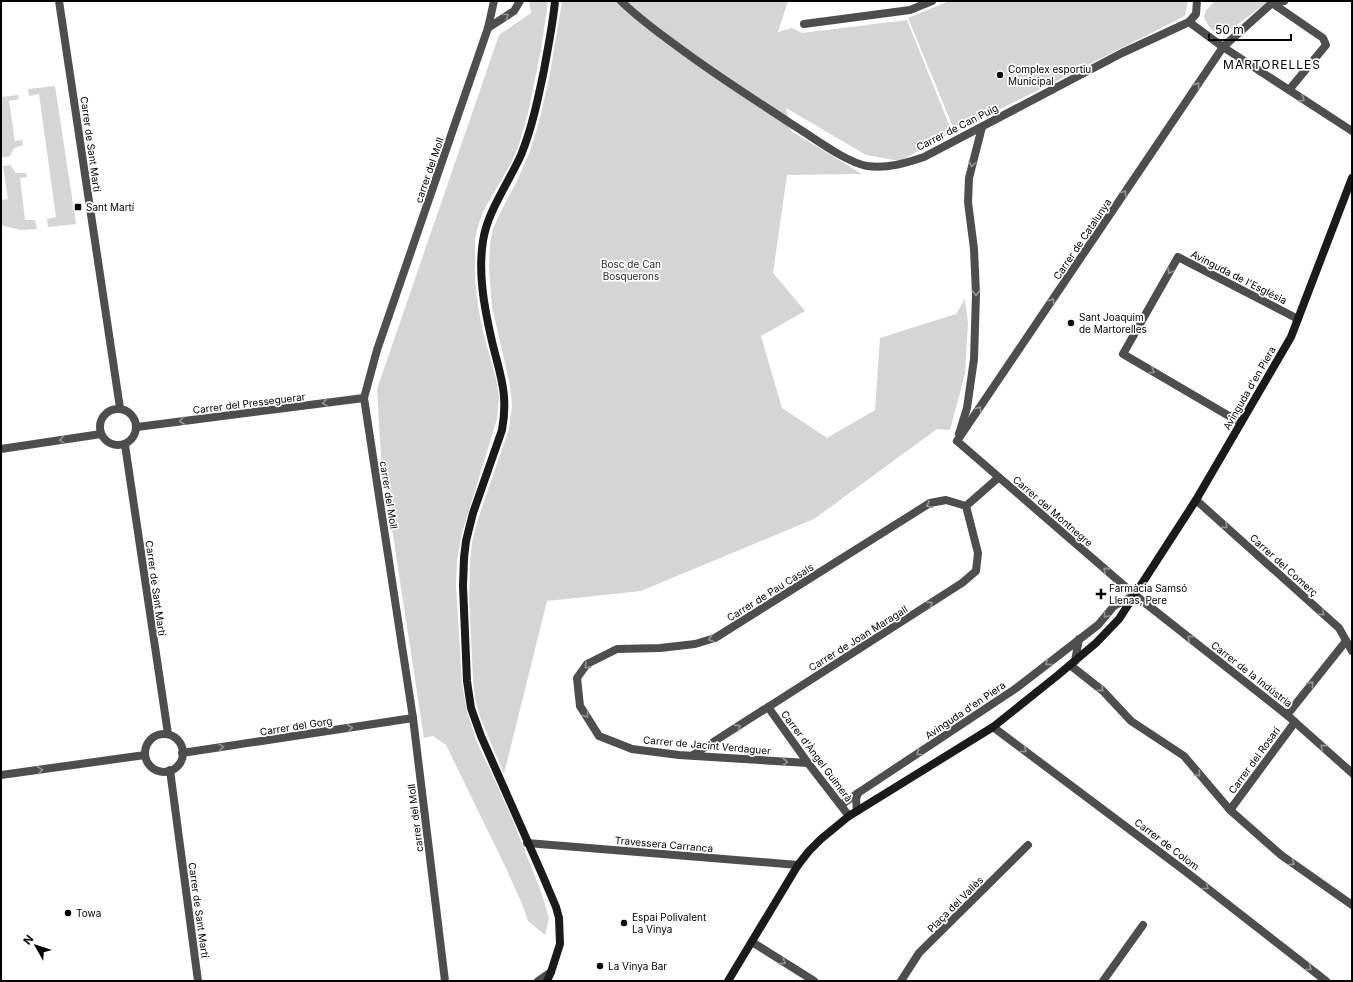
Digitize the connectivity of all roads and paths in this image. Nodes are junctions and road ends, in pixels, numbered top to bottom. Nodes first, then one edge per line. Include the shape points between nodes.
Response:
1 (59, 1) edge
2 (494, 1) edge
3 (520, 1) edge
4 (555, 1) edge
5 (621, 1) edge
6 (932, 1) edge
7 (1197, 1) edge
8 (1284, 1) edge
9 (1273, 2) edge
10 (1188, 22) junction
11 (804, 24) dead end
12 (488, 28) junction
13 (1223, 47) junction
14 (1289, 90) junction
15 (982, 126) junction
16 (1352, 131) edge
17 (1352, 178) edge
18 (1298, 319) junction
19 (364, 398) junction
20 (120, 408) junction
21 (1241, 423) junction
22 (137, 427) junction
23 (101, 434) junction
24 (958, 442) junction
25 (124, 445) junction
26 (1, 449) edge
27 (998, 478) junction
28 (1196, 500) junction
29 (966, 506) junction
30 (1135, 595) junction
31 (1079, 639) junction
32 (1346, 641) junction
33 (1352, 651) edge
34 (1072, 663) junction
35 (577, 678) joint
36 (768, 707) junction
37 (1287, 714) junction
38 (413, 718) junction
39 (1295, 722) junction
40 (993, 727) junction
41 (168, 734) junction
42 (182, 753) junction
43 (145, 755) junction
44 (693, 756) junction
45 (808, 763) junction
46 (170, 770) junction
47 (1352, 773) edge
48 (1, 775) edge
49 (858, 793) junction
50 (841, 805) junction
51 (1230, 810) junction
52 (857, 811) junction
53 (849, 816) junction
54 (527, 843) junction
55 (1028, 845) dead end
56 (798, 865) junction
57 (1352, 905) edge
58 (1143, 925) dead end
59 (752, 942) junction
60 (551, 972) junction
61 (198, 981) edge
62 (445, 981) edge
63 (538, 981) edge
64 (547, 981) edge
65 (728, 981) edge
66 (814, 981) edge
67 (901, 981) edge
68 (1103, 981) edge
69 (1326, 981) edge

1 - 20 street, Carrer de Sant Martí
2 - 12 street, carrer del Moll
12 -> 3 street via 514,10
4 - 54 street via 544,67 528,135 483,239 483,293 505,392 504,417 500,436 473,513 466,541 463,570 467,681 471,708 480,736
5 - 15 street, Carrer de Can Puig via 649,26 718,76 854,162 882,167 902,164 924,156
6 - 11 street via 910,10
7 - 10 street via 1196,14
8 - 9 street
9 - 13 street
9 - 14 street via 1323,38 1326,45
10 - 13 street
10 - 15 street, Carrer de Can Puig via 1122,53
12 - 19 street, carrer del Moll via 377,350
13 - 14 street
24 -> 13 street, Carrer de Catalunya
14 -> 16 street
15 -> 24 street via 969,178 968,202 976,294 974,359
17 - 18 street, Avinguda d'en Piera
18 - 21 street, Avinguda d'en Piera via 1291,337
18 -> 21 street, Avinguda de l'Església via 1178,257 1122,354
19 -> 22 street, Carrer del Presseguerar
19 - 38 street, carrer del Moll
20 - 22 street via 133,416
20 - 23 street via 105,413 100,424
21 - 28 street, Avinguda d'en Piera
22 - 25 street via 132,440
23 - 25 street via 110,444
23 -> 26 street
24 - 27 street, Carrer del Montnegre
25 - 41 street, Carrer de Sant Martí
27 - 29 street
30 -> 27 street, Carrer del Montnegre
28 - 30 street, Avinguda d'en Piera
28 -> 32 street, Carrer del Comerç via 1339,628
29 -> 35 street, Carrer de Pau Casals via 946,500 930,503 715,638 694,644 660,648 617,649 588,664
36 -> 29 street, Carrer de Joan Maragall via 962,583 976,571 978,553
30 -> 31 street, Avinguda d'en Piera via 1114,606 1098,625
30 - 34 street, Avinguda d'en Piera via 1119,619
37 -> 30 street, Carrer de la Indústria
31 - 34 street
31 -> 49 street, Avinguda d'en Piera via 1014,689
32 - 33 street, Carrer del Comerç
37 -> 32 street
34 - 40 street, Avinguda d'en Piera
34 -> 51 street via 1131,721 1184,756
35 -> 44 street, Carrer de Jacint Verdaguer via 580,706 600,736 632,749
44 -> 36 street, Carrer de Joan Maragall
36 - 45 street, Carrer d'Àngel Guimerà
37 - 39 street, Carrer de la Indústria
42 -> 38 street, Carrer del Gorg
38 - 62 street, carrer del Moll
47 -> 39 street, Carrer de la Indústria
39 - 51 street, Carrer del Rosari
40 - 52 street, Avinguda d'en Piera
40 -> 69 street, Carrer de Colom via 1185,870
41 - 42 street via 179,742
41 - 43 street via 152,738 145,748
42 - 46 street via 181,760
43 - 46 street via 155,770
48 -> 43 street
44 -> 45 street, Carrer de Jacint Verdaguer
45 - 50 street, Carrer d'Àngel Guimerà
46 - 61 street, Carrer de Sant Martí
49 - 50 street, Avinguda d'en Piera
49 - 52 street
50 - 53 street, Carrer d'Àngel Guimerà
51 -> 57 street via 1282,855
52 - 53 street, Avinguda d'en Piera
53 - 56 street, Avinguda d'en Piera via 821,839
54 - 56 street, Travessera Carranca
54 - 60 street via 559,918 560,944
55 - 67 street, Plaça del Vallès via 919,953
56 - 59 street, Avinguda d'en Piera
58 - 68 street
59 - 65 street, Avinguda d'en Piera
59 -> 66 street
60 - 63 street
60 - 64 street

